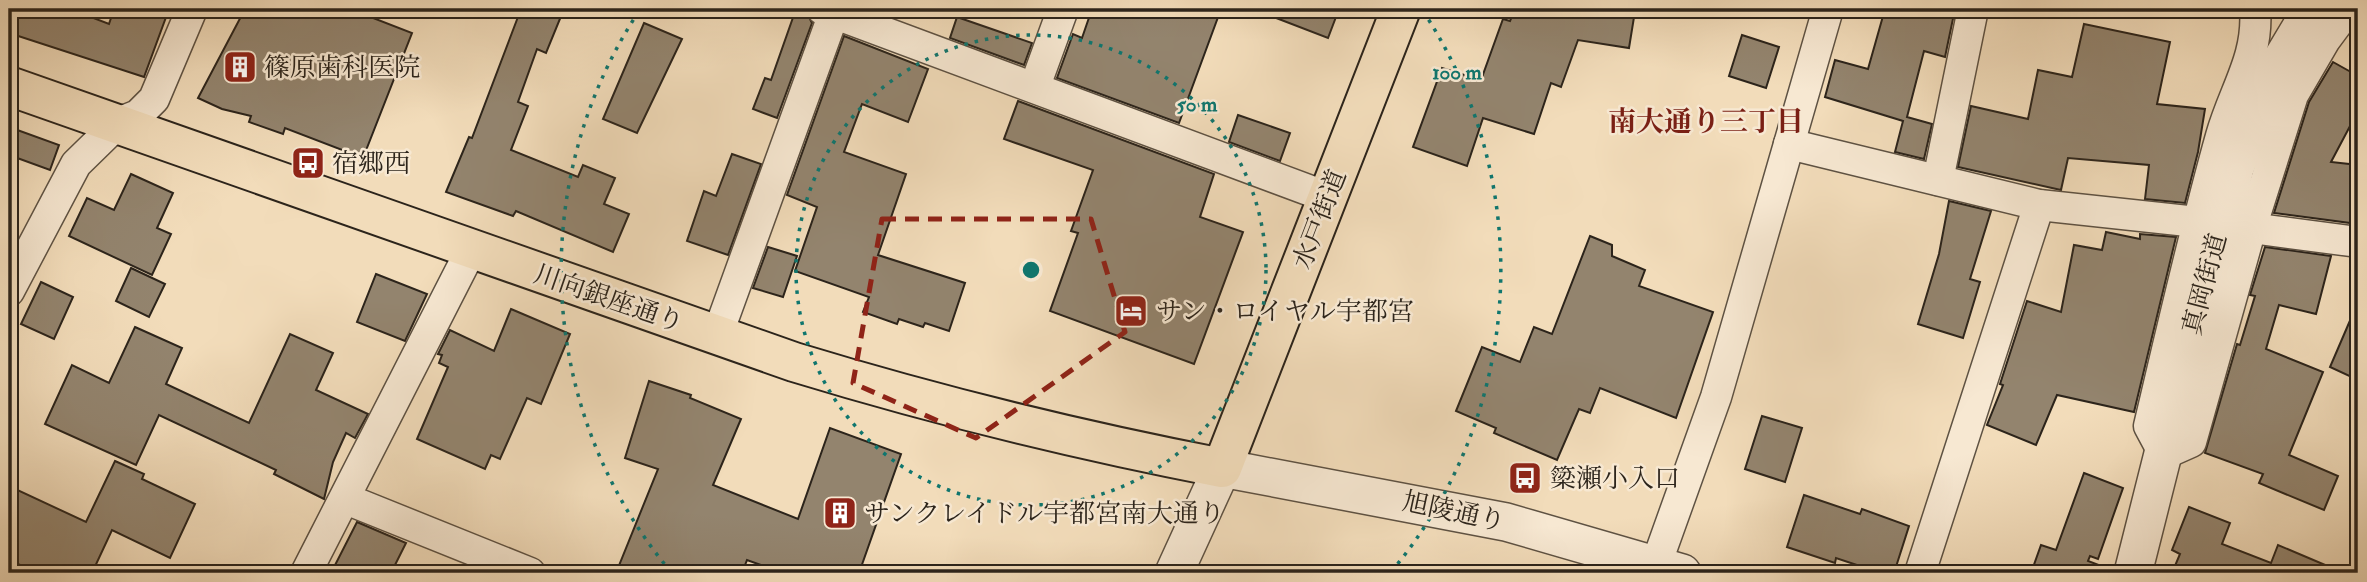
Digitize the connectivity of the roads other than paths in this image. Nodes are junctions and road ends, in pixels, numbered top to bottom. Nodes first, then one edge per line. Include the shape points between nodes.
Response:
1 (192, 9) edge
2 (1063, 9) edge
3 (1401, 9) edge
4 (1828, 9) edge
5 (1973, 9) edge
6 (2255, 9) edge
7 (2312, 9) edge
8 (2348, 9) edge
9 (828, 11) edge
10 (9, 86) edge
11 (1035, 86) junction
12 (118, 123) junction
13 (1789, 145) junction
14 (1938, 180) junction
15 (1327, 197) junction
16 (2039, 205) junction
17 (2197, 222) junction
18 (2251, 228) junction
19 (2358, 242) edge
20 (471, 250) junction
21 (9, 291) edge
22 (717, 337) junction
23 (2164, 454) junction
24 (1222, 468) junction
25 (346, 499) junction
26 (1664, 570) edge
27 (306, 573) edge
28 (530, 573) edge
29 (1174, 573) edge
30 (1920, 573) edge
31 (2133, 573) edge

1 - 12 street via 154,99 138,115
2 - 11 street
3 - 15 main road, 水戸街道
4 - 13 street
5 - 14 street
6 - 17 street via 2255,48 2227,113
7 - 23 street, 真岡街道 via 2270,79 2235,168
8 - 18 street via 2293,95
9 - 11 street
9 - 22 street
10 - 12 main road, 川向銀座通り
11 - 15 street
12 - 20 main road, 川向銀座通り
12 - 21 street via 76,164
13 - 14 street
13 - 26 street
14 - 16 street
15 - 24 main road, 水戸街道
16 - 17 street
16 - 30 street
17 - 23 street via 2148,426
18 - 19 street
18 - 23 street via 2191,442
20 - 22 main road, 川向銀座通り
20 - 25 street
22 - 24 main road, 川向銀座通り via 945,406
23 - 31 street, 真岡街道
24 - 26 street, 旭陵通り via 1466,513
24 - 29 street
25 - 27 street
25 - 28 street

